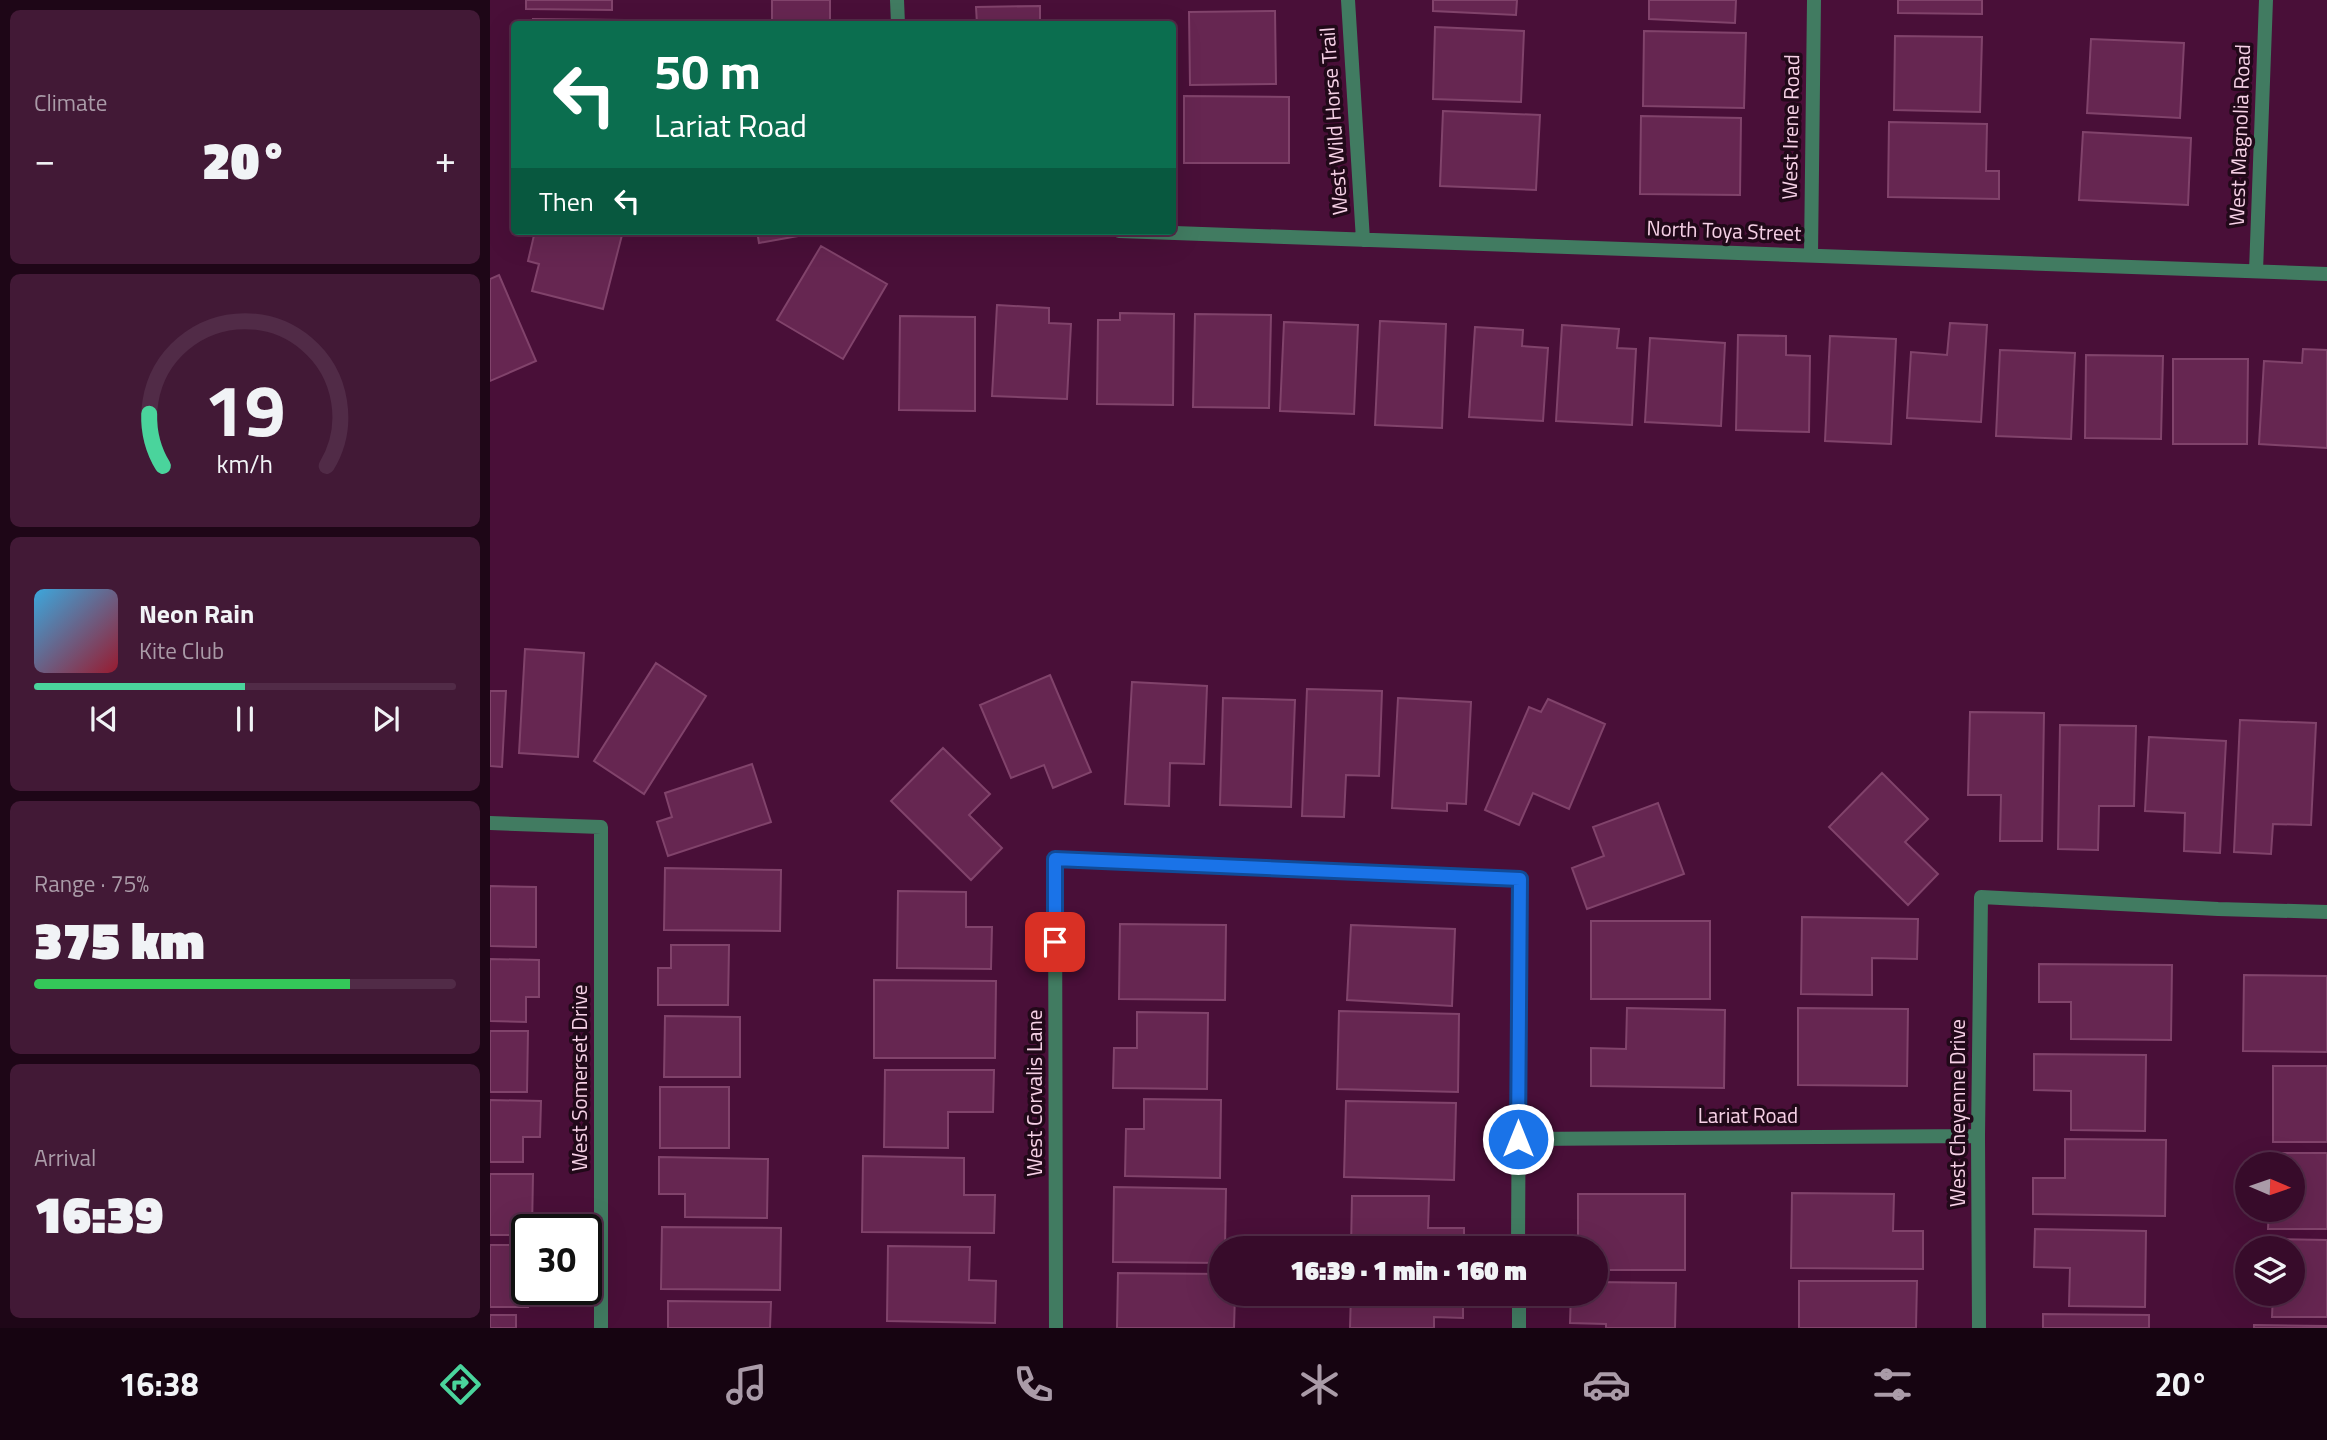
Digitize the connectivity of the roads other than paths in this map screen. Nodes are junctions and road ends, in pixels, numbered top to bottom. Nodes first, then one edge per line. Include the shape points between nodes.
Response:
1 (897, 0) edge
2 (1348, 0) edge
3 (1814, 0) edge
4 (2266, 0) edge
5 (898, 21) edge
6 (1176, 233) edge
7 (1363, 240) junction
8 (1811, 255) junction
9 (2256, 271) junction
10 (2327, 274) edge
11 (490, 823) edge
12 (2327, 912) edge
13 (1978, 1136) junction
14 (1518, 1139) junction
15 (1518, 1236) edge
16 (1518, 1306) edge
17 (601, 1328) edge
18 (1056, 1328) edge
19 (1519, 1328) edge
20 (1979, 1328) edge

1 - 5 street
2 - 7 street, West Wild Horse Trail
3 - 8 street, West Irene Road
4 - 9 street, West Magnolia Road
6 - 7 street, North Toya Street
7 - 8 street, North Toya Street
8 - 9 street, North Toya Street
9 - 10 street, North Toya Street
11 - 17 street, West Somerset Drive via 601,827
12 - 13 street, West Cheyenne Drive via 1981,897
13 - 14 street, Lariat Road
13 - 20 street, West Cheyenne Drive
14 - 15 street
14 - 18 street, West Corvalis Lane via 1520,879 1055,859
16 - 19 street

